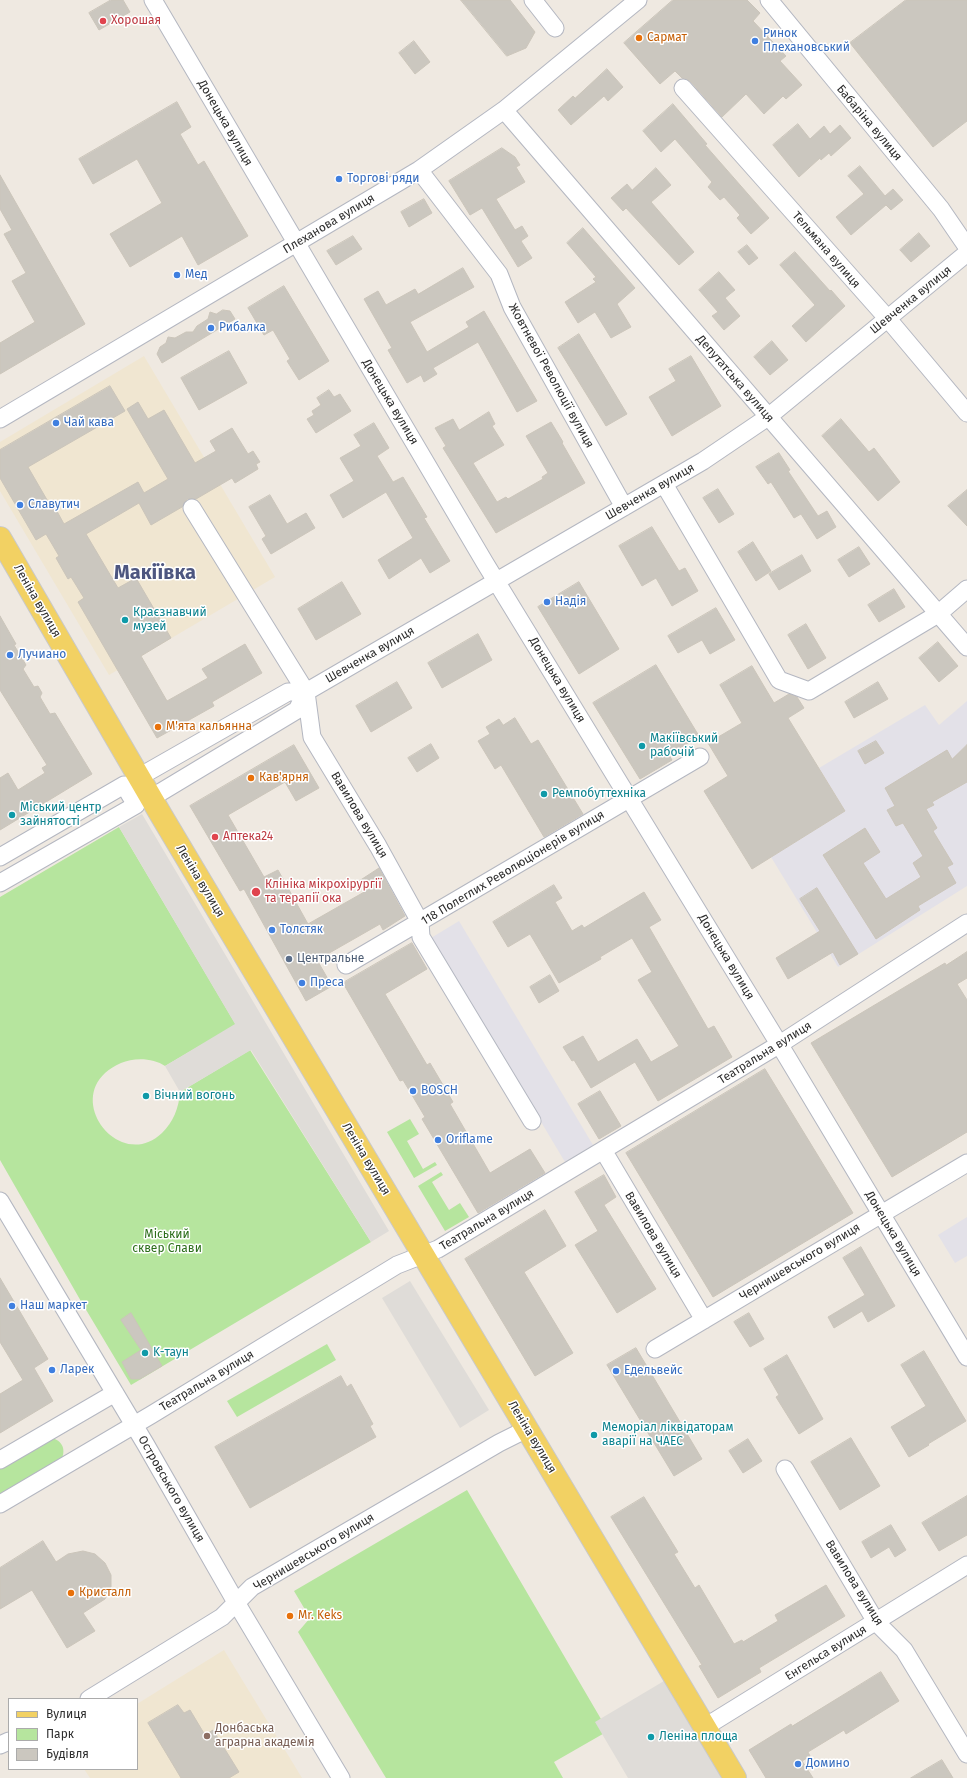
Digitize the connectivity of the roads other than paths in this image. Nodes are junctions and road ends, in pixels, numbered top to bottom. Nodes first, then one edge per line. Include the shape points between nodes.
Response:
1 (153, 0) edge
2 (533, 0) edge
3 (638, 0) edge
4 (769, 0) edge
5 (555, 28) dead end
6 (683, 88) dead end
7 (504, 110) junction
8 (419, 170) junction
9 (296, 244) junction
10 (967, 247) edge
11 (967, 253) edge
12 (888, 319) junction
13 (967, 413) edge
14 (768, 417) junction
15 (0, 420) edge
16 (664, 484) junction
17 (624, 507) junction
18 (192, 508) dead end
19 (0, 538) edge
20 (496, 581) junction
21 (967, 589) edge
22 (938, 614) junction
23 (967, 647) edge
24 (306, 692) junction
25 (700, 757) dead end
26 (139, 777) junction
27 (151, 798) junction
28 (629, 799) junction
29 (0, 857) edge
30 (0, 883) edge
31 (420, 922) junction
32 (967, 923) edge
33 (346, 965) dead end
34 (780, 1044) junction
35 (532, 1120) dead end
36 (603, 1150) junction
37 (967, 1163) edge
38 (0, 1201) edge
39 (881, 1214) junction
40 (422, 1254) junction
41 (704, 1320) junction
42 (655, 1349) dead end
43 (967, 1357) edge
44 (115, 1393) junction
45 (134, 1425) junction
46 (527, 1429) junction
47 (0, 1460) edge
48 (785, 1469) dead end
49 (0, 1504) edge
50 (967, 1565) edge
51 (237, 1604) junction
52 (876, 1622) junction
53 (91, 1698) edge
54 (705, 1727) junction
55 (967, 1754) edge
56 (341, 1778) edge
57 (735, 1778) edge

1 - 9 street, Донецька вулиця
2 - 5 street
3 - 7 street, Плеханова вулиця
4 - 10 street, Бабаріна вулиця via 941,209
6 - 12 street, Тельмана вулиця
7 - 8 street, Плеханова вулиця
7 - 14 street, Депутатська вулиця
8 - 9 street, Плеханова вулиця
8 - 17 street, Жовтневої Революції вулиця via 499,274 512,307
9 - 15 street, Плеханова вулиця
9 - 20 street, Донецька вулиця
11 - 12 street, Шевченка вулиця
12 - 13 street, Тельмана вулиця
12 - 14 street, Шевченка вулиця
14 - 16 street, Шевченка вулиця
14 - 22 street, Депутатська вулиця
16 - 17 street, Шевченка вулиця
16 - 22 street via 779,680 809,691
17 - 20 street, Шевченка вулиця
18 - 24 street, Вавилова вулиця
19 - 26 main road, Леніна вулиця
20 - 24 street, Шевченка вулиця
20 - 28 street, Донецька вулиця
21 - 22 street
22 - 23 street, Депутатська вулиця
24 - 26 street, Шевченка вулиця via 288,692
24 - 27 street via 297,710
24 - 31 street, Вавилова вулиця via 312,737 378,846
25 - 28 street, 118 Полеглих Революціонерів вулиця
26 - 27 main road, Леніна вулиця
27 - 40 main road, Леніна вулиця
28 - 31 street, 118 Полеглих Революціонерів вулиця
28 - 34 street, Донецька вулиця
29 - 30 street via 124,785 136,805
31 - 33 street, 118 Полеглих Революціонерів вулиця
31 - 35 street, Вавилова вулиця via 421,937
32 - 34 street, Театральна вулиця
34 - 36 street, Театральна вулиця
34 - 39 street, Донецька вулиця
36 - 40 street, Театральна вулиця via 438,1249
36 - 41 street, Вавилова вулиця
37 - 39 street, Чернишевського вулиця
38 - 44 street, Островського вулиця
39 - 41 street, Чернишевського вулиця
39 - 43 street, Донецька вулиця
40 - 45 street, Театральна вулиця via 396,1265
40 - 46 main road, Леніна вулиця
41 - 42 street, Чернишевського вулиця
44 - 45 street, Островського вулиця
44 - 47 street
45 - 49 street, Театральна вулиця
45 - 51 street, Островського вулиця
46 - 51 street, Чернишевського вулиця via 252,1588
46 - 54 main road, Леніна вулиця
48 - 52 street, Вавилова вулиця
50 - 52 street, Енгельса вулиця
51 - 53 street, Чернишевського вулиця via 222,1617
51 - 56 street, Островського вулиця
52 - 54 street, Енгельса вулиця
52 - 55 street, Вавилова вулиця via 904,1650
54 - 57 main road, Леніна вулиця

